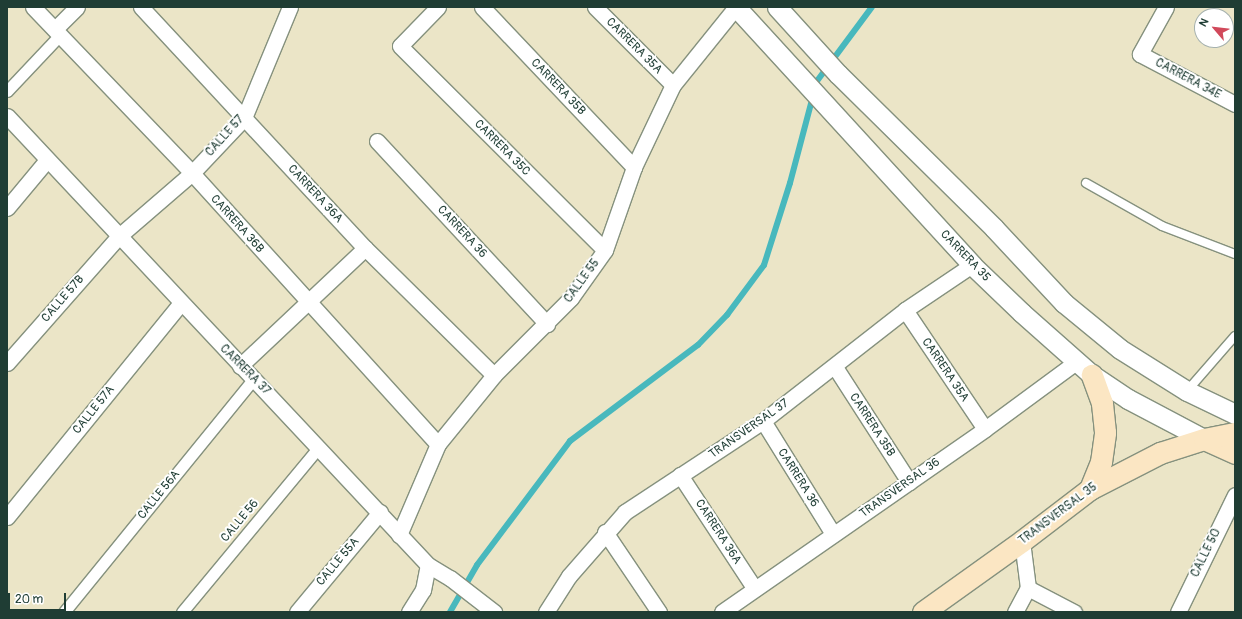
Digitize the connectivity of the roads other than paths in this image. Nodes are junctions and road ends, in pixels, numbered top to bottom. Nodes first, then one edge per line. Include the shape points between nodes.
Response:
1 (33, 7) edge
2 (77, 7) edge
3 (141, 7) edge
4 (290, 7) edge
5 (438, 7) edge
6 (482, 7) edge
7 (595, 7) edge
8 (736, 7) edge
9 (777, 7) edge
10 (1166, 7) edge
11 (57, 32) junction
12 (674, 85) junction
13 (7, 91) edge
14 (1235, 104) edge
15 (7, 116) edge
16 (244, 118) junction
17 (377, 141) dead end
18 (47, 160) junction
19 (634, 167) junction
20 (192, 173) junction
21 (1086, 183) dead end
22 (7, 208) edge
23 (119, 236) junction
24 (365, 248) junction
25 (605, 250) junction
26 (1235, 254) edge
27 (972, 265) junction
28 (181, 303) junction
29 (308, 303) junction
30 (905, 310) junction
31 (547, 324) junction
32 (1235, 336) edge
33 (7, 363) edge
34 (240, 366) junction
35 (835, 367) junction
36 (1084, 368) junction
37 (494, 375) junction
38 (254, 378) junction
39 (1187, 391) junction
40 (1235, 414) edge
41 (763, 421) junction
42 (985, 429) junction
43 (1235, 432) edge
44 (1204, 439) junction
45 (438, 444) junction
46 (318, 447) junction
47 (1235, 453) edge
48 (680, 475) junction
49 (909, 482) junction
50 (1090, 489) junction
51 (1235, 495) edge
52 (380, 512) junction
53 (7, 517) edge
54 (605, 532) junction
55 (833, 534) junction
56 (399, 535) junction
57 (1022, 541) junction
58 (428, 565) junction
59 (1028, 588) junction
60 (755, 589) junction
61 (64, 612) edge
62 (182, 612) edge
63 (297, 612) edge
64 (409, 612) edge
65 (494, 612) edge
66 (546, 612) edge
67 (659, 612) edge
68 (722, 612) edge
69 (923, 612) edge
70 (1015, 612) edge
71 (1074, 612) edge
72 (1178, 612) edge

1 - 11 street, CARRERA 36B
2 - 11 street
3 - 16 street, CARRERA 36A
4 - 16 street, CALLE 57
5 - 25 street, CARRERA 35C via 400,46
6 - 19 street, CARRERA 35B
7 - 12 street, CARRERA 35A
8 - 12 street, CALLE 55
8 - 27 street, CARRERA 35
9 - 39 street via 838,74 994,228 1064,303 1120,348
10 - 14 street, CARRERA 34E via 1140,54
11 - 13 street
11 - 20 street, CARRERA 36B
12 - 19 street, CALLE 55
15 - 18 street, CARRERA 37
16 - 20 street, CALLE 57
16 - 24 street, CARRERA 36A
17 - 31 street, CARRERA 36
18 - 22 street
18 - 23 street, CARRERA 37
19 - 25 street, CALLE 55
20 - 23 street, CALLE 57
20 - 29 street, CARRERA 36B
21 - 26 lane via 1162,226
23 - 28 street, CARRERA 37
23 - 33 street, CALLE 57B
24 - 29 street
24 - 37 street, CARRERA 36A
25 - 31 street, CALLE 55 via 571,298
27 - 30 street, TRANSVERSAL 37
27 - 36 street, CARRERA 35
28 - 34 street, CARRERA 37
28 - 53 street, CALLE 57A
29 - 34 street
29 - 45 street, CARRERA 36B
30 - 35 street, TRANSVERSAL 37
30 - 42 street, CARRERA 35A
31 - 37 street, CALLE 55
32 - 39 lane
34 - 38 street, CARRERA 37
35 - 41 street, TRANSVERSAL 37
35 - 49 street, CARRERA 35B
36 - 42 street, TRANSVERSAL 36
36 - 44 street, CARRERA 35 via 1128,399
36 - 50 main road via 1102,403 1105,432 1101,462
37 - 45 street, CALLE 55
38 - 46 street, CARRERA 37
38 - 61 street, CALLE 56A
39 - 40 street
41 - 48 street, TRANSVERSAL 37
41 - 55 street, CARRERA 36
42 - 49 street, TRANSVERSAL 36
43 - 44 main road, TRANSVERSAL 35
44 - 47 main road, CARRERA 35
44 - 50 main road, TRANSVERSAL 35 via 1153,456
45 - 56 street, CALLE 55
46 - 52 street, CARRERA 37
46 - 62 street, CALLE 56
48 - 54 street, TRANSVERSAL 37 via 625,512
48 - 60 street, CARRERA 36A
49 - 55 street, TRANSVERSAL 36
50 - 57 main road, TRANSVERSAL 35
51 - 72 street, CALLE 50
52 - 56 street, CARRERA 37
52 - 63 street, CALLE 55A
54 - 66 street, TRANSVERSAL 37 via 569,576
54 - 67 street
55 - 60 street, TRANSVERSAL 36
56 - 58 street, CARRERA 37
57 - 59 street
57 - 69 main road, TRANSVERSAL 35
58 - 64 street via 423,590
58 - 65 street, CARRERA 37 via 450,578
59 - 70 street
59 - 71 street
60 - 68 street, TRANSVERSAL 36

